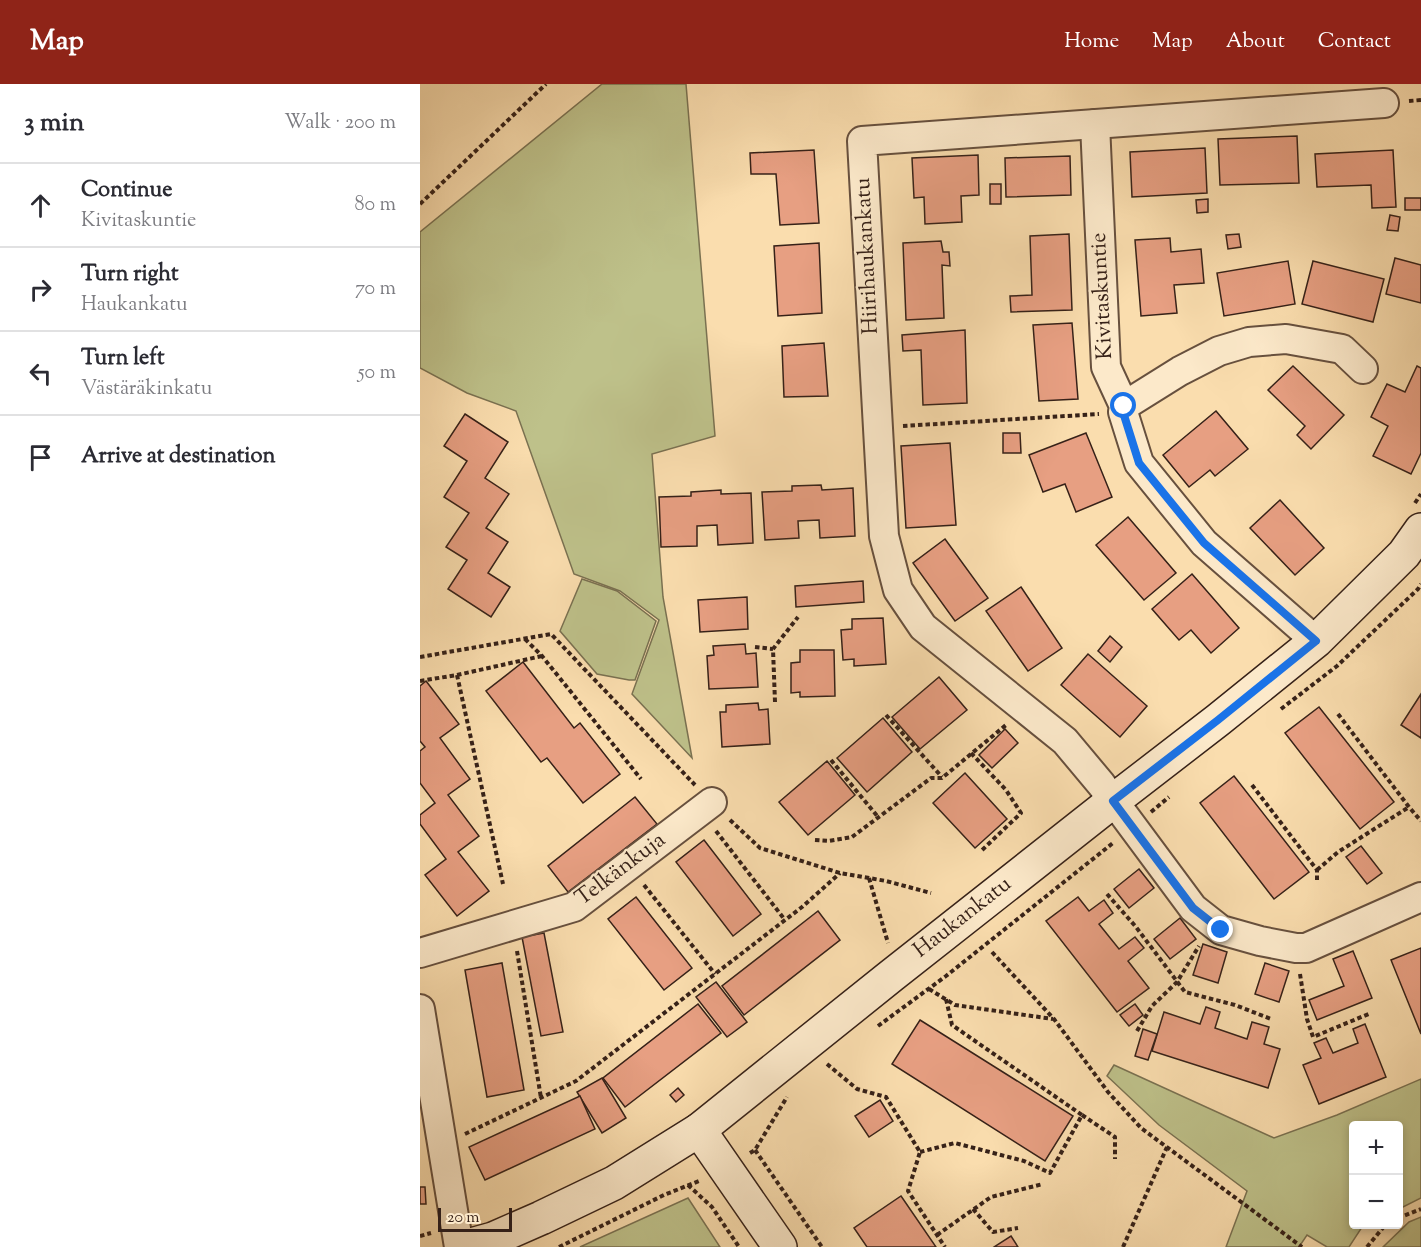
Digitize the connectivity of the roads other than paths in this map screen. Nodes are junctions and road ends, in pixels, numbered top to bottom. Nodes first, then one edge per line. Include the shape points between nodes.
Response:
1 (1384, 102) dead end
2 (1095, 124) junction
3 (1363, 369) dead end
4 (1123, 409) junction
5 (1421, 530) edge
6 (1316, 641) junction
7 (1113, 801) junction
8 (712, 814) road end
9 (1421, 897) edge
10 (420, 953) edge
11 (420, 1009) edge
12 (423, 1047) edge
13 (699, 1130) junction
14 (459, 1247) edge
15 (464, 1247) edge
16 (780, 1247) edge

1 - 2 street, Hiirihaukankatu
2 - 4 street, Kivitaskuntie via 1106,367
2 - 7 street, Hiirihaukankatu via 862,141 885,536 898,590 923,627 1065,741
3 - 4 street via 1342,349 1286,339 1249,342 1180,370
4 - 6 street, Kivitaskuntie via 1139,463 1204,543
5 - 6 street, Haukankatu via 1404,554
6 - 7 street, Haukankatu
7 - 9 street, Hiirihaukankatu via 1193,908 1221,930 1306,948
7 - 13 street, Haukankatu
8 - 10 street, Telkänkuja via 574,907
11 - 12 street
12 - 14 street
13 - 15 street, Haukankatu via 614,1183 493,1239
13 - 16 street

